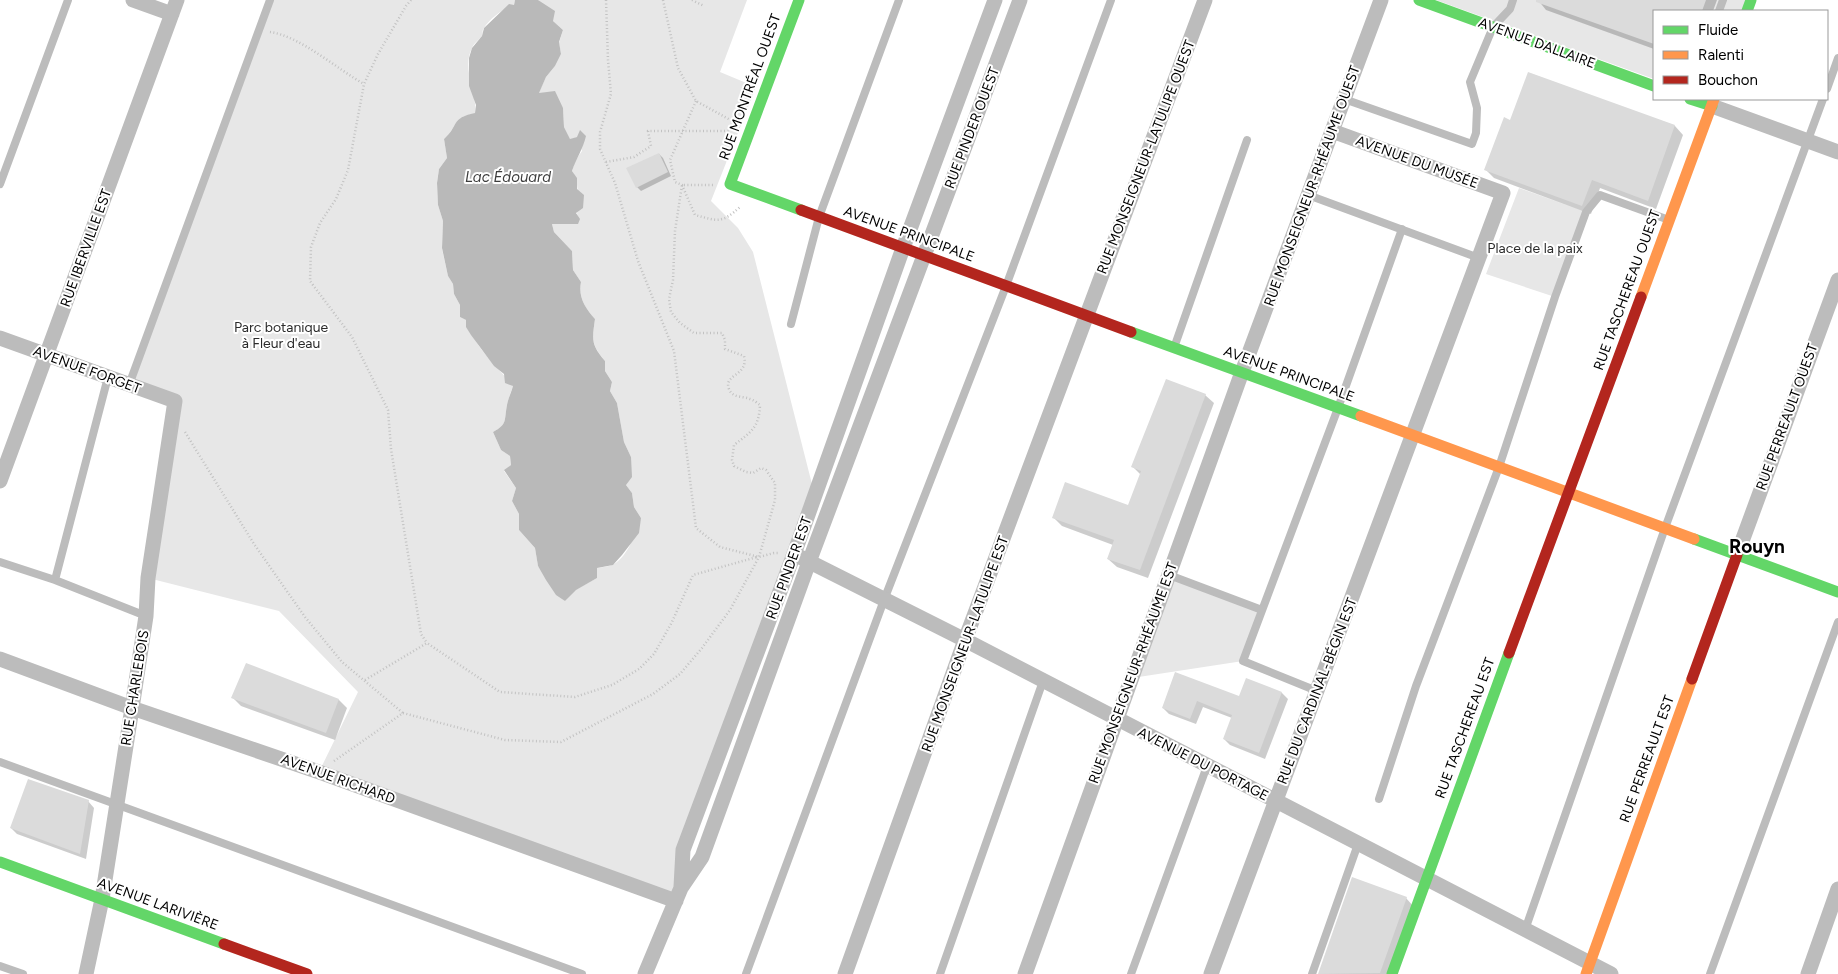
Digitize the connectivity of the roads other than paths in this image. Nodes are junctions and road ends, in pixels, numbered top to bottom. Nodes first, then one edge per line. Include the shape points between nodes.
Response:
1 (68, 0) edge
2 (132, 0) edge
3 (270, 0) edge
4 (799, 0) edge
5 (899, 0) edge
6 (995, 0) edge
7 (1020, 0) edge
8 (1111, 0) edge
9 (1205, 0) edge
10 (1381, 0) edge
11 (1419, 0) edge
12 (1513, 0) edge
13 (174, 7) edge
14 (1493, 28) junction
15 (1838, 58) edge
16 (1653, 86) edge
17 (1828, 86) edge
18 (1344, 99) junction
19 (1696, 100) edge
20 (1823, 100) edge
21 (1713, 103) edge
22 (1332, 131) junction
23 (1247, 140) dead end
24 (1808, 142) junction
25 (1838, 152) edge
26 (0, 184) edge
27 (730, 184) joint
28 (1503, 194) joint
29 (1308, 195) junction
30 (819, 218) junction
31 (1669, 220) junction
32 (1402, 229) junction
33 (903, 248) junction
34 (924, 256) junction
35 (1479, 258) junction
36 (1838, 280) edge
37 (1006, 286) junction
38 (1087, 315) junction
39 (791, 324) dead end
40 (0, 338) edge
41 (1174, 347) junction
42 (46, 356) junction
43 (1242, 372) junction
44 (108, 377) junction
45 (129, 385) junction
46 (175, 401) joint
47 (1338, 408) junction
48 (1412, 435) junction
49 (1499, 467) junction
50 (0, 481) edge
51 (1568, 492) junction
52 (1665, 528) junction
53 (794, 554) junction
54 (1737, 554) junction
55 (0, 562) edge
56 (809, 562) junction
57 (1169, 575) junction
58 (55, 580) junction
59 (1838, 592) edge
60 (884, 600) junction
61 (1262, 610) junction
62 (146, 616) junction
63 (1838, 622) edge
64 (965, 640) junction
65 (0, 659) edge
66 (1044, 681) junction
67 (1317, 691) junction
68 (132, 708) junction
69 (1117, 719) junction
70 (0, 762) edge
71 (1207, 766) junction
72 (1379, 799) dead end
73 (1276, 801) junction
74 (116, 804) junction
75 (1358, 844) junction
76 (0, 862) edge
77 (1426, 880) junction
78 (1838, 889) edge
79 (678, 895) junction
80 (102, 899) junction
81 (1525, 930) junction
82 (0, 966) edge
83 (1588, 969) edge
84 (23, 974) edge
85 (86, 974) edge
86 (307, 974) edge
87 (582, 974) edge
88 (645, 974) edge
89 (746, 974) edge
90 (845, 974) edge
91 (940, 974) edge
92 (1025, 974) edge
93 (1131, 974) edge
94 (1211, 974) edge
95 (1312, 974) edge
96 (1392, 974) edge
97 (1611, 974) edge
98 (1710, 974) edge
99 (1808, 974) edge

1 - 26 lane
2 - 13 street
3 - 45 lane
4 - 27 street, RUE MONTRÉAL OUEST
5 - 30 lane
6 - 33 street, RUE PINDER OUEST
7 - 34 street, RUE PINDER OUEST
8 - 37 lane
9 - 38 street, RUE MONSEIGNEUR-LATULIPE OUEST
10 - 18 street, RUE MONSEIGNEUR-RHÉAUME OUEST
11 - 14 street, AVENUE DALLAIRE
12 - 14 lane via 1510,9
13 - 42 street, RUE IBERVILLE EST
14 - 16 street, AVENUE DALLAIRE
14 - 18 lane via 1470,82 1477,108 1476,134 1472,144
15 - 17 lane
18 - 22 street, RUE MONSEIGNEUR-RHÉAUME OUEST
19 - 21 street
20 - 24 lane
21 - 24 street
21 - 31 street, RUE TASCHEREAU OUEST
22 - 28 street, AVENUE DU MUSÉE
22 - 29 street, RUE MONSEIGNEUR-RHÉAUME OUEST
23 - 41 lane
24 - 25 street
24 - 52 lane
27 - 30 street, AVENUE PRINCIPALE
28 - 35 street, RUE DU CARDINAL-BÉGIN EST
29 - 32 lane
29 - 43 street, RUE MONSEIGNEUR-RHÉAUME OUEST
30 - 33 street, AVENUE PRINCIPALE
30 - 39 lane
31 - 49 lane via 1600,195 1586,212 1554,297
31 - 51 street, RUE TASCHEREAU OUEST
32 - 35 lane
32 - 47 lane
33 - 34 street, AVENUE PRINCIPALE
33 - 53 street, RUE PINDER EST
34 - 37 street, AVENUE PRINCIPALE
34 - 56 street, RUE PINDER EST
35 - 48 street, RUE DU CARDINAL-BÉGIN EST
36 - 54 street, RUE PERREAULT OUEST
37 - 38 street, AVENUE PRINCIPALE
37 - 60 lane
38 - 41 street, AVENUE PRINCIPALE
38 - 64 street, RUE MONSEIGNEUR-LATULIPE EST
40 - 42 street, AVENUE FORGET
41 - 43 street, AVENUE PRINCIPALE
42 - 44 street, AVENUE FORGET
42 - 50 street, RUE IBERVILLE EST
43 - 47 street, AVENUE PRINCIPALE
43 - 57 street, RUE MONSEIGNEUR-RHÉAUME EST
44 - 45 street, AVENUE FORGET
44 - 58 lane
45 - 46 street, AVENUE FORGET
46 - 62 street, RUE CHARLEBOIS via 148,578
47 - 48 street, AVENUE PRINCIPALE
47 - 61 lane
48 - 49 street, AVENUE PRINCIPALE
48 - 67 street, RUE DU CARDINAL-BÉGIN EST
49 - 51 street, AVENUE PRINCIPALE
49 - 72 lane via 1416,686
51 - 52 street, AVENUE PRINCIPALE
51 - 77 street, RUE TASCHEREAU EST
52 - 54 street, AVENUE PRINCIPALE
52 - 81 lane
53 - 56 street, AVENUE DU PORTAGE
53 - 79 street, RUE PINDER EST via 683,850
54 - 59 street, AVENUE PRINCIPALE
54 - 83 street, RUE PERREAULT EST
55 - 58 lane
56 - 60 street, AVENUE DU PORTAGE
56 - 79 street, RUE PINDER EST via 702,857
57 - 61 lane
57 - 69 street, RUE MONSEIGNEUR-RHÉAUME EST
58 - 62 lane
60 - 64 street, AVENUE DU PORTAGE
60 - 89 lane
61 - 67 lane via 1242,661
62 - 68 street, RUE CHARLEBOIS
63 - 98 lane
64 - 66 street, AVENUE DU PORTAGE
64 - 90 street, RUE MONSEIGNEUR-LATULIPE EST
65 - 68 street, AVENUE RICHARD
66 - 69 street, AVENUE DU PORTAGE
66 - 91 lane
67 - 73 street, RUE DU CARDINAL-BÉGIN EST
68 - 74 street, RUE CHARLEBOIS
68 - 79 street, AVENUE RICHARD
69 - 71 street, AVENUE DU PORTAGE
69 - 92 street, RUE MONSEIGNEUR-RHÉAUME EST
70 - 74 lane
71 - 73 street, AVENUE DU PORTAGE
71 - 93 lane
73 - 75 street, AVENUE DU PORTAGE
73 - 94 street, RUE DU CARDINAL-BÉGIN EST
74 - 80 street, RUE CHARLEBOIS
74 - 87 lane
75 - 77 street, AVENUE DU PORTAGE
75 - 95 lane
76 - 80 street, AVENUE LARIVIÈRE
77 - 81 street, AVENUE DU PORTAGE
77 - 96 street, RUE TASCHEREAU EST
78 - 99 street
79 - 88 street, RUE PINDER EST
80 - 85 street, RUE CHARLEBOIS
80 - 86 street, AVENUE LARIVIÈRE
81 - 83 street, AVENUE DU PORTAGE
82 - 84 lane
83 - 97 street, AVENUE DU PORTAGE

